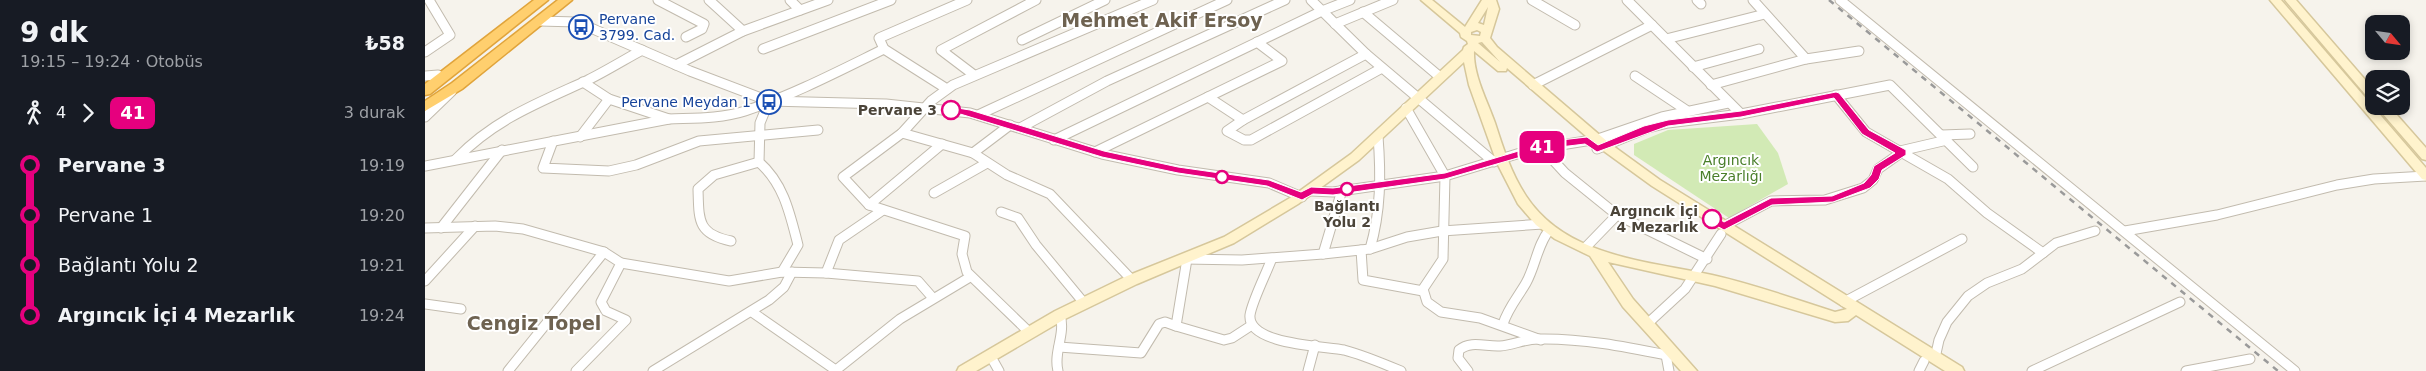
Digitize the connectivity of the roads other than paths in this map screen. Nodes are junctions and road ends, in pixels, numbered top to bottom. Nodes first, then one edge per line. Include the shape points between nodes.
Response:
1 (429, 0) edge
2 (533, 0) edge
3 (542, 0) edge
4 (553, 0) edge
5 (566, 0) edge
6 (671, 0) edge
7 (709, 0) edge
8 (790, 0) edge
9 (828, 0) edge
10 (891, 0) edge
11 (967, 0) edge
12 (1036, 0) edge
13 (1105, 0) edge
14 (1153, 0) edge
15 (1227, 0) edge
16 (1285, 0) edge
17 (1311, 0) edge
18 (1350, 0) edge
19 (1393, 0) edge
20 (1425, 0) edge
21 (1487, 0) edge
22 (1491, 0) edge
23 (1532, 0) edge
24 (1627, 0) edge
25 (1753, 0) edge
26 (1840, 0) edge
27 (2275, 0) edge
28 (2289, 0) edge
29 (660, 2) edge
30 (800, 10) junction
31 (1322, 11) junction
32 (1363, 12) junction
33 (1765, 14) junction
34 (539, 21) junction
35 (1335, 24) junction
36 (1575, 25) dead end
37 (1652, 25) junction
38 (743, 31) junction
39 (1487, 35) junction
40 (686, 37) dead end
41 (1469, 38) junction
42 (1666, 39) junction
43 (1022, 40) dead end
44 (1257, 42) junction
45 (763, 49) dead end
46 (884, 49) junction
47 (1759, 49) dead end
48 (642, 50) junction
49 (1859, 51) dead end
50 (425, 52) edge
51 (1366, 54) junction
52 (1806, 59) junction
53 (676, 65) junction
54 (1693, 67) junction
55 (1382, 68) junction
56 (974, 75) junction
57 (431, 76) edge
58 (1635, 76) dead end
59 (1440, 77) junction
60 (583, 82) junction
61 (1533, 84) junction
62 (425, 85) edge
63 (1711, 85) junction
64 (457, 86) junction
65 (2365, 86) edge
66 (947, 89) junction
67 (425, 91) edge
68 (1836, 95) junction
69 (1208, 97) junction
70 (1418, 97) junction
71 (609, 99) junction
72 (769, 101) junction
73 (425, 102) edge
74 (1728, 103) junction
75 (425, 107) edge
76 (925, 107) junction
77 (1406, 108) junction
78 (1686, 110) junction
79 (1741, 114) junction
80 (979, 115) junction
81 (2390, 115) edge
82 (425, 117) edge
83 (669, 119) junction
84 (1243, 120) junction
85 (1010, 125) junction
86 (1020, 128) junction
87 (818, 130) dead end
88 (902, 133) junction
89 (1970, 134) dead end
90 (758, 136) junction
91 (1378, 136) junction
92 (580, 137) junction
93 (1945, 137) junction
94 (553, 140) junction
95 (1054, 140) junction
96 (1597, 143) junction
97 (942, 144) junction
98 (1541, 147) junction
99 (502, 150) junction
100 (973, 152) junction
101 (1095, 152) junction
102 (1901, 152) junction
103 (2426, 156) edge
104 (456, 159) junction
105 (1498, 161) junction
106 (759, 162) junction
107 (987, 163) junction
108 (425, 166) edge
109 (1973, 168) dead end
110 (1445, 176) junction
111 (2426, 176) edge
112 (1382, 184) junction
113 (1341, 190) junction
114 (935, 193) dead end
115 (1306, 194) junction
116 (869, 205) junction
117 (883, 210) junction
118 (1001, 212) dead end
119 (1617, 215) junction
120 (475, 226) junction
121 (1546, 226) junction
122 (425, 228) edge
123 (441, 228) junction
124 (1723, 230) junction
125 (1442, 231) junction
126 (2095, 231) dead end
127 (2125, 231) junction
128 (1962, 239) dead end
129 (731, 241) dead end
130 (1365, 249) junction
131 (1590, 251) junction
132 (604, 252) junction
133 (2043, 253) junction
134 (1323, 254) junction
135 (1272, 258) junction
136 (1183, 259) junction
137 (1707, 259) junction
138 (621, 263) junction
139 (787, 272) junction
140 (826, 273) junction
141 (971, 277) junction
142 (1695, 277) junction
143 (1132, 280) junction
144 (425, 281) edge
145 (1423, 291) junction
146 (932, 297) junction
147 (2180, 302) dead end
148 (1084, 303) junction
149 (425, 304) edge
150 (461, 308) dead end
151 (1846, 308) junction
152 (752, 312) junction
153 (1060, 315) junction
154 (1503, 324) junction
155 (1252, 325) junction
156 (1646, 325) junction
157 (1176, 326) junction
158 (1029, 332) junction
159 (1541, 340) junction
160 (1315, 345) junction
161 (1059, 347) junction
162 (990, 355) junction
163 (1671, 356) junction
164 (2250, 359) dead end
165 (1926, 363) edge
166 (1387, 368) edge
167 (836, 370) edge
168 (508, 371) edge
169 (576, 371) edge
170 (653, 371) edge
171 (964, 371) edge
172 (999, 371) edge
173 (1058, 371) edge
174 (1308, 371) edge
175 (1401, 371) edge
176 (1468, 371) edge
177 (1669, 371) edge
178 (1690, 371) edge
179 (1941, 371) edge
180 (1957, 371) edge
181 (2032, 371) edge
182 (2186, 371) edge
183 (2295, 371) edge

1 - 50 street via 450,35
2 - 57 highway
3 - 67 highway
4 - 73 highway
5 - 34 highway
6 - 29 street
7 - 38 street
8 - 30 street
9 - 30 street
10 - 45 street
11 - 46 street via 879,38
12 - 56 street via 941,50
13 - 43 street
14 - 56 street
15 - 80 street
16 - 86 street via 1107,81
17 - 31 street
18 - 31 street
19 - 32 street
20 - 41 street
21 - 41 street
22 - 39 street via 1494,9
23 - 36 street
24 - 37 street
25 - 33 street
26 - 127 street
27 - 111 street
28 - 65 street
29 - 40 street via 704,24
30 - 38 street
31 - 35 street
31 - 44 street
32 - 35 street
32 - 59 street
33 - 42 street
33 - 52 street
34 - 48 street via 577,22
34 - 64 highway
35 - 51 street
37 - 42 street
37 - 61 street
38 - 53 street
39 - 41 street via 1482,27
39 - 61 street via 1499,55
41 - 59 street
41 - 96 street
41 - 105 street via 1471,71
42 - 54 street
44 - 69 street via 1282,61
44 - 95 street
46 - 66 street
46 - 72 street
47 - 54 street
48 - 53 street
48 - 60 street
49 - 52 street
51 - 55 street
51 - 84 street
52 - 63 street
53 - 72 street
54 - 63 street
55 - 70 street
55 - 84 street via 1251,140 1227,131
56 - 66 street
57 - 62 highway
58 - 78 street
59 - 70 street
60 - 71 street
60 - 104 street via 503,119 479,136
61 - 96 street
63 - 74 street
64 - 75 highway
64 - 82 street
66 - 76 street
68 - 79 street
68 - 93 street via 1891,85 1911,109
68 - 102 street via 1866,132
69 - 84 street
69 - 101 street
70 - 77 street
70 - 105 street
71 - 83 street
71 - 92 street
72 - 76 street
72 - 83 street via 725,116
72 - 90 street via 764,108
74 - 78 street
74 - 79 street
76 - 80 street
76 - 88 street
77 - 91 street
77 - 110 street
78 - 96 street
79 - 96 street via 1663,124
80 - 85 street
81 - 103 street
83 - 92 street
85 - 86 street
85 - 100 street
86 - 95 street
87 - 90 street
88 - 97 street
88 - 116 street via 843,176
89 - 93 street
90 - 94 street via 699,141 636,165 609,171 543,168
90 - 106 street
91 - 112 street
91 - 115 street
92 - 94 street
93 - 102 street
93 - 109 street
94 - 99 street
95 - 101 street
96 - 98 street
96 - 124 street
97 - 100 street
97 - 116 street
98 - 105 street
98 - 119 street via 1565,173
99 - 104 street
99 - 123 street
100 - 107 street
101 - 115 street via 1178,170 1269,183
102 - 124 street via 1878,169 1873,180 1863,188 1825,200 1771,201
102 - 133 street via 1948,179 1987,213
104 - 108 street
105 - 110 street
105 - 121 street
106 - 129 street via 719,173 698,189 702,230
106 - 139 street via 780,184 798,245
107 - 114 street
107 - 143 street via 1050,194
110 - 112 street
110 - 125 street
111 - 127 street via 2337,184 2217,215
112 - 113 street
112 - 130 street via 1379,220
113 - 115 street
113 - 134 street
115 - 136 street via 1229,240
116 - 117 street
117 - 140 street via 839,240
117 - 141 street via 965,236 962,260
118 - 148 street via 1018,218
119 - 131 street
119 - 137 street
120 - 123 street
120 - 132 street via 523,229
120 - 144 street
121 - 125 street
121 - 131 street
121 - 154 street via 1528,280 1510,303
122 - 123 street
124 - 137 street
124 - 151 street
125 - 130 street
125 - 145 street via 1443,260
126 - 133 street via 2056,243
127 - 183 street
128 - 151 street
130 - 134 street
130 - 145 street via 1363,280
131 - 142 street
131 - 156 street
132 - 138 street
132 - 168 street
133 - 165 street via 2022,269 1987,283 1960,304
134 - 135 street
135 - 136 street
135 - 155 street via 1251,311
136 - 143 street
136 - 157 street
137 - 142 street
138 - 139 street via 729,281
138 - 169 street via 601,302 606,311 626,320
139 - 140 street
139 - 152 street via 779,291
140 - 146 street via 918,281
141 - 146 street
141 - 158 street
142 - 151 street via 1835,317 1843,317
142 - 156 street via 1670,305
143 - 148 street
145 - 154 street via 1424,299 1438,311
146 - 167 street via 889,326
147 - 181 street
148 - 153 street
149 - 150 street
151 - 165 street
152 - 167 street
152 - 170 street
153 - 158 street
153 - 161 street via 1063,326
154 - 159 street
155 - 157 street via 1224,340
155 - 160 street via 1258,332 1275,339
156 - 163 street
157 - 161 street via 1165,322 1159,324 1141,353
158 - 162 street
159 - 163 street via 1588,340
159 - 176 street via 1496,346 1463,346 1458,358
160 - 166 street via 1343,350
160 - 174 street
161 - 173 street via 1056,358
162 - 171 street
162 - 172 street
163 - 177 street
163 - 178 street
164 - 182 street
165 - 179 street
165 - 180 street
166 - 175 street

